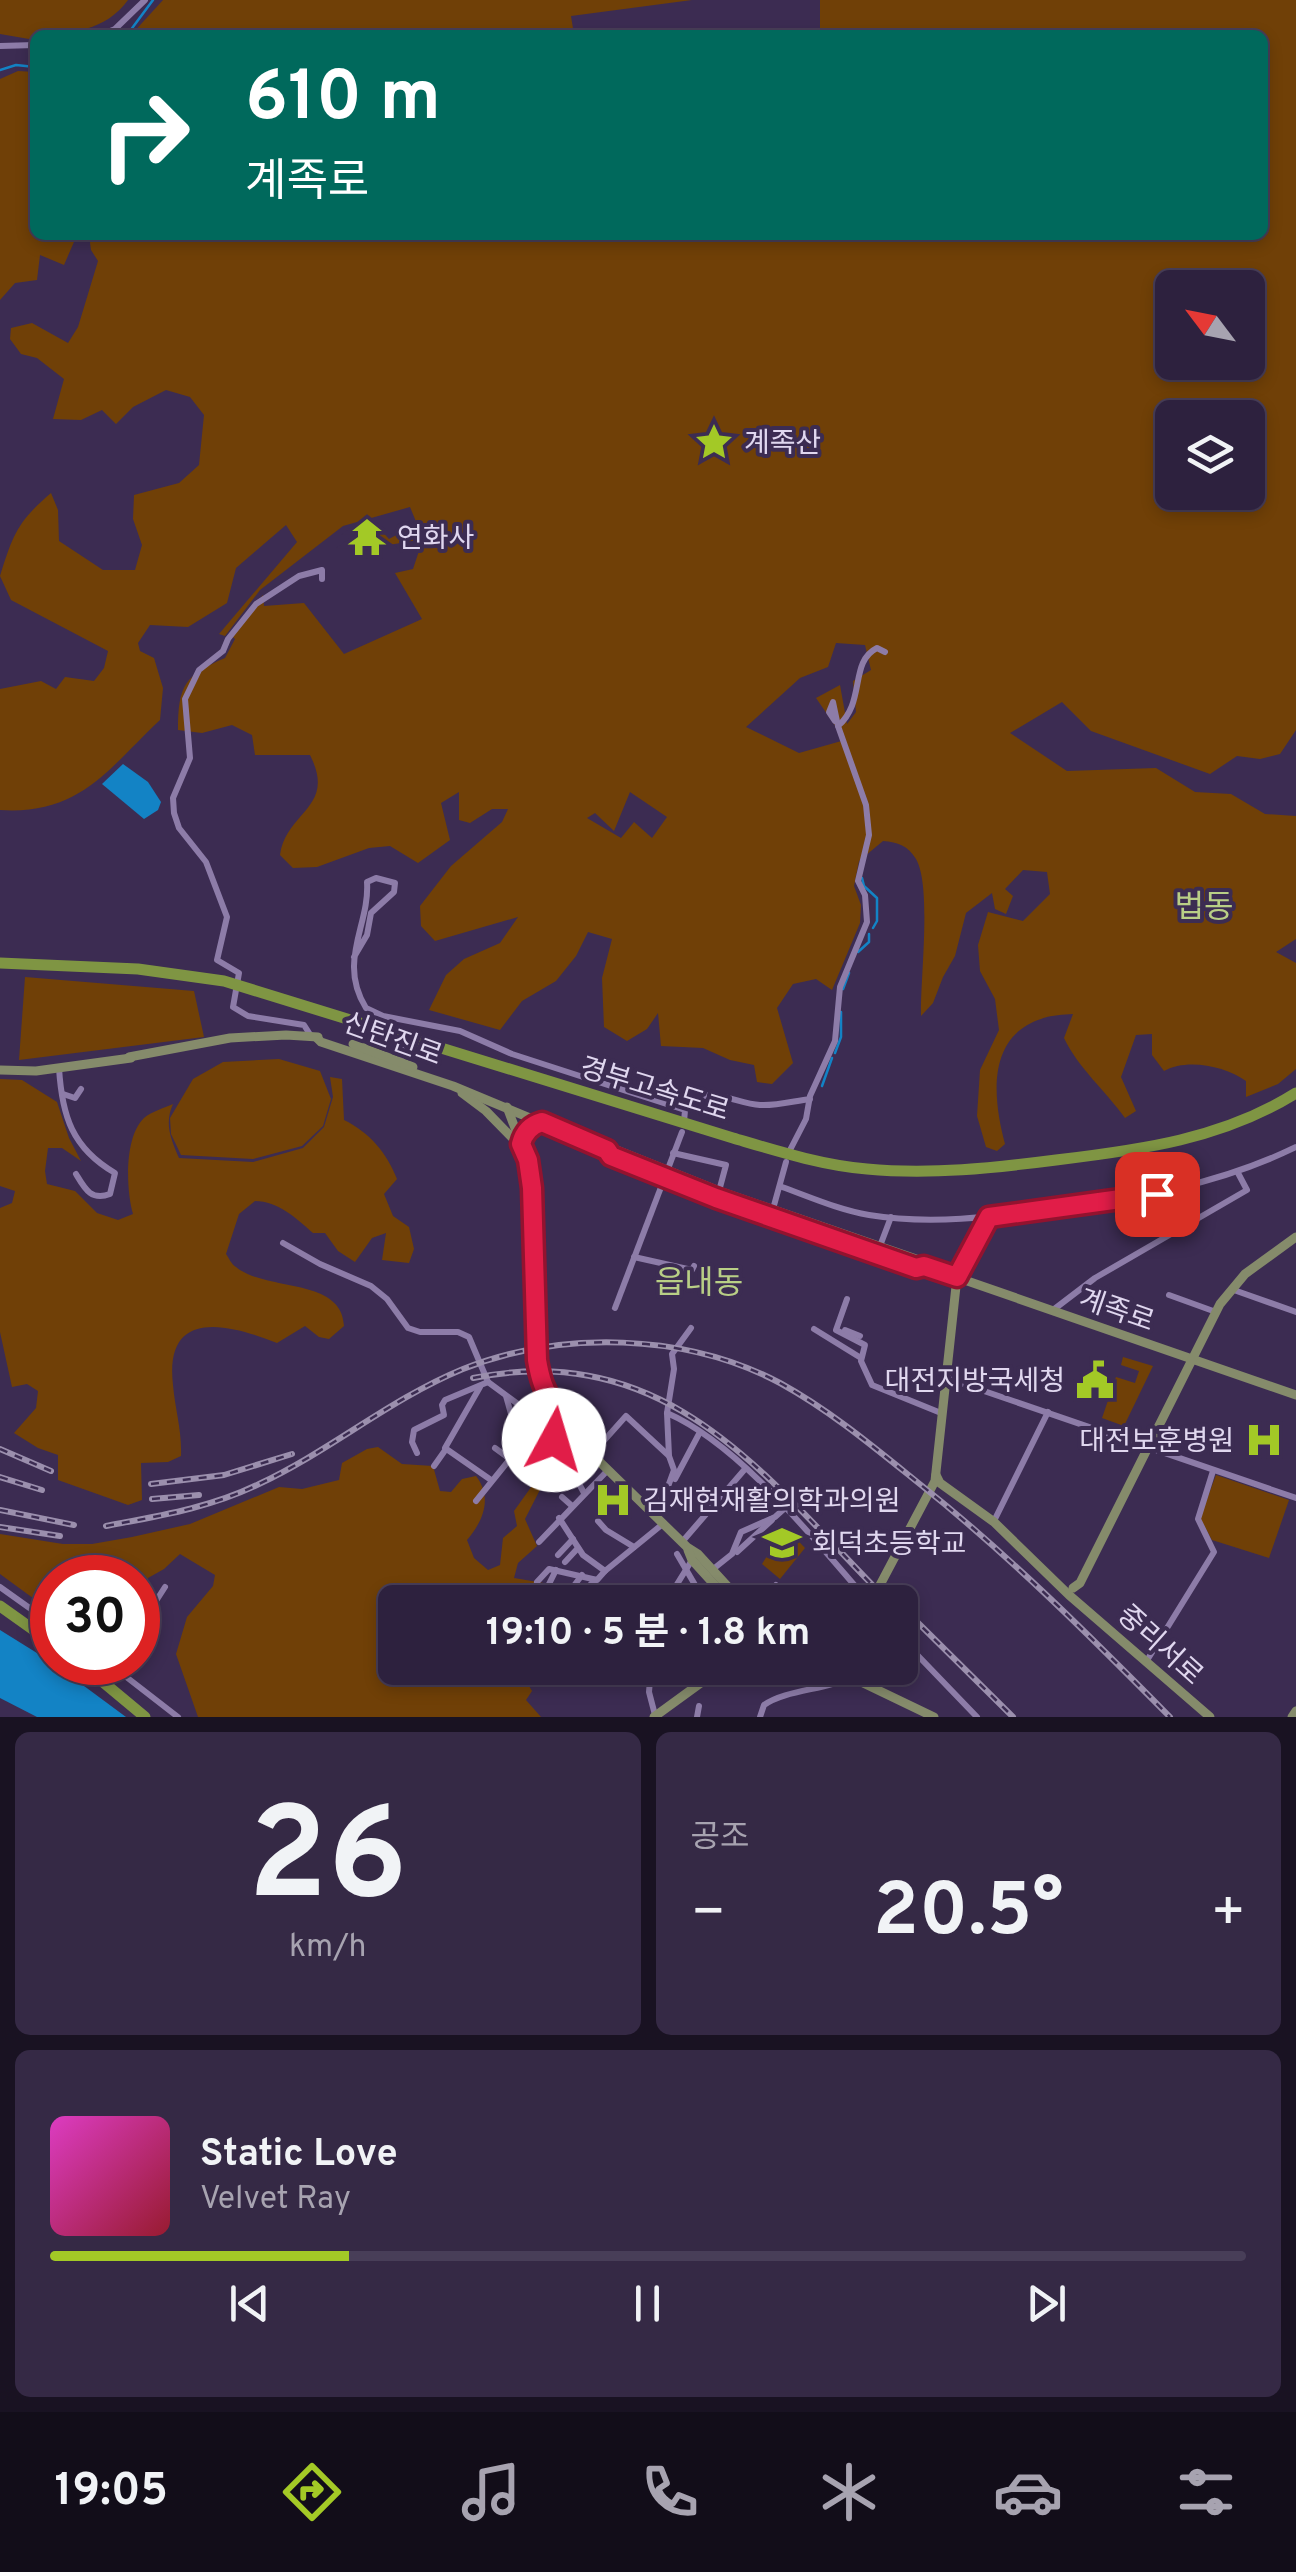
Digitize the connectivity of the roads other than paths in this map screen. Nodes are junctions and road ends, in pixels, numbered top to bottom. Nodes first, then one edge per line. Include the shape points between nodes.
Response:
1 (145, 0) edge
2 (110, 30) edge
3 (30, 44) edge
4 (0, 46) edge
5 (322, 579) dead end
6 (268, 596) junction
7 (266, 608) dead end
8 (885, 652) dead end
9 (354, 958) junction
10 (0, 963) edge
11 (0, 971) edge
12 (414, 1022) junction
13 (411, 1033) dead end
14 (314, 1037) junction
15 (406, 1046) dead end
16 (400, 1061) junction
17 (59, 1068) junction
18 (0, 1070) edge
19 (453, 1086) junction
20 (81, 1089) dead end
21 (63, 1094) junction
22 (1296, 1097) edge
23 (810, 1099) junction
24 (507, 1107) junction
25 (685, 1110) junction
26 (542, 1122) junction
27 (684, 1122) dead end
28 (516, 1124) junction
29 (506, 1130) junction
30 (682, 1132) dead end
31 (521, 1144) junction
32 (1296, 1147) edge
33 (789, 1152) dead end
34 (673, 1154) junction
35 (786, 1162) dead end
36 (76, 1174) dead end
37 (665, 1174) junction
38 (1238, 1174) junction
39 (782, 1187) junction
40 (719, 1191) junction
41 (773, 1209) junction
42 (989, 1217) junction
43 (890, 1218) junction
44 (1296, 1237) edge
45 (282, 1244) dead end
46 (880, 1246) junction
47 (634, 1256) junction
48 (694, 1266) dead end
49 (924, 1266) junction
50 (957, 1277) junction
51 (1230, 1289) junction
52 (1168, 1295) dead end
53 (847, 1300) dead end
54 (615, 1308) dead end
55 (1053, 1310) junction
56 (1216, 1312) junction
57 (1296, 1312) edge
58 (691, 1328) dead end
59 (814, 1329) dead end
60 (845, 1330) dead end
61 (860, 1336) dead end
62 (861, 1358) junction
63 (1192, 1359) junction
64 (1210, 1366) junction
65 (1186, 1374) junction
66 (946, 1378) junction
67 (488, 1382) junction
68 (480, 1387) junction
69 (506, 1394) junction
70 (1296, 1395) edge
71 (1048, 1412) junction
72 (528, 1413) junction
73 (667, 1413) junction
74 (942, 1413) junction
75 (700, 1432) junction
76 (573, 1433) junction
77 (554, 1440) junction
78 (495, 1448) dead end
79 (1148, 1448) junction
80 (446, 1449) junction
81 (417, 1453) dead end
82 (591, 1454) junction
83 (668, 1456) junction
84 (510, 1459) junction
85 (564, 1461) dead end
86 (434, 1466) dead end
87 (745, 1469) junction
88 (608, 1470) junction
89 (1214, 1470) junction
90 (491, 1480) junction
91 (936, 1481) junction
92 (670, 1484) junction
93 (584, 1493) junction
94 (562, 1497) dead end
95 (1296, 1498) edge
96 (476, 1501) dead end
97 (571, 1505) junction
98 (784, 1508) junction
99 (653, 1511) junction
100 (559, 1518) junction
101 (598, 1520) dead end
102 (664, 1522) junction
103 (994, 1522) junction
104 (573, 1539) junction
105 (538, 1542) dead end
106 (684, 1545) junction
107 (634, 1547) junction
108 (578, 1548) junction
109 (677, 1554) junction
110 (558, 1555) dead end
111 (565, 1562) dead end
112 (689, 1564) junction
113 (556, 1570) junction
114 (712, 1570) junction
115 (605, 1571) junction
116 (568, 1572) junction
117 (582, 1574) junction
118 (679, 1579) junction
119 (595, 1580) junction
120 (537, 1582) dead end
121 (549, 1584) dead end
122 (562, 1584) dead end
123 (574, 1585) edge
124 (590, 1585) edge
125 (676, 1585) edge
126 (698, 1585) edge
127 (712, 1585) edge
128 (726, 1585) edge
129 (854, 1585) edge
130 (879, 1585) edge
131 (0, 1587) edge
132 (165, 1588) dead end
133 (1074, 1590) junction
134 (160, 1596) edge
135 (0, 1602) edge
136 (30, 1608) edge
137 (30, 1624) edge
138 (918, 1656) edge
139 (1146, 1662) junction
140 (108, 1685) edge
141 (113, 1685) edge
142 (138, 1685) edge
143 (650, 1685) edge
144 (697, 1685) edge
145 (836, 1685) edge
146 (867, 1685) edge
147 (699, 1706) dead end
148 (655, 1716) edge
149 (148, 1717) edge
150 (178, 1717) edge
151 (697, 1717) edge
152 (760, 1717) edge
153 (934, 1717) edge
154 (977, 1717) edge
155 (1210, 1717) edge

1 - 2 street
3 - 4 street
5 - 6 street via 322,570 306,574
6 - 7 street
6 - 14 street via 192,680 184,699 190,758 174,798 179,828 206,862 227,917 217,960 238,970 233,1007 300,1024
8 - 23 street via 874,648 866,657 856,702 835,722 866,805 869,836 858,881 867,922 840,986 835,1041
9 - 9 street via 370,913 396,883 368,882
9 - 12 street via 366,1008
10 - 22 highway, 경부고속도로 via 224,981 787,1154 868,1170 961,1170 1141,1149 1216,1131
11 - 22 highway, 경부고속도로 via 224,987 732,1145 868,1176 998,1176 1144,1155 1220,1135
12 - 13 street
12 - 25 street via 460,1031
14 - 16 main road, 신탄진로
14 - 17 main road, 신탄진로 via 236,1039
14 - 19 main road, 신탄진로
15 - 16 street
16 - 19 main road, 신탄진로
17 - 18 main road, 신탄진로
17 - 21 street
19 - 24 main road, 신탄진로
19 - 29 main road
20 - 21 street via 76,1098
21 - 36 street via 76,1139 92,1159 116,1172 110,1194 99,1196
23 - 25 street via 762,1105 708,1094
23 - 33 street
24 - 26 main road, 계족로
24 - 28 main road
25 - 27 street
26 - 28 main road
26 - 31 main road
26 - 37 main road, 계족로
28 - 29 main road
28 - 31 main road
29 - 31 main road
30 - 34 street
31 - 76 main road via 532,1188 540,1376
32 - 38 street
34 - 37 street
34 - 40 street via 726,1166
35 - 39 street
37 - 40 main road, 계족로
37 - 47 street
37 - 49 main road, 계족로
38 - 42 street via 1149,1196
38 - 55 street via 1246,1190
39 - 41 street
39 - 43 street
40 - 41 main road, 계족로
41 - 46 main road, 계족로
42 - 43 street
42 - 50 street
43 - 46 street
44 - 51 main road
45 - 67 street via 371,1286 408,1328 464,1334
46 - 49 main road, 계족로
47 - 48 street
47 - 54 street
49 - 50 main road, 계족로
50 - 55 main road, 계족로
50 - 66 main road
51 - 56 main road
51 - 57 street
52 - 56 street
53 - 62 street via 836,1330 865,1345
55 - 63 main road, 계족로
56 - 63 main road
58 - 73 street via 672,1354
59 - 62 street
60 - 61 street
62 - 74 street via 872,1385
63 - 64 main road, 계족로
63 - 65 main road
64 - 65 main road
64 - 70 main road, 계족로
65 - 79 main road
66 - 71 street
66 - 74 main road
67 - 68 street
67 - 69 street
68 - 80 street
68 - 81 street via 446,1400 444,1415 414,1430
69 - 72 street
69 - 72 street via 512,1421
71 - 79 street
71 - 103 street
72 - 77 street
73 - 75 street
73 - 83 street
74 - 91 main road
75 - 87 street
75 - 92 street
76 - 77 street
76 - 82 main road
77 - 84 street
78 - 84 street
79 - 89 street
79 - 133 main road
80 - 86 street
80 - 90 street
82 - 83 street via 626,1416
82 - 88 main road
83 - 92 street via 674,1463
84 - 90 street
85 - 93 street
87 - 98 street
87 - 106 street
88 - 93 street
88 - 99 main road
89 - 95 street
89 - 139 street via 1198,1519 1214,1552
90 - 96 street
91 - 103 main road, 중리서로
91 - 130 main road
92 - 99 street
93 - 97 street
94 - 97 street
97 - 100 street
98 - 114 street via 740,1532 728,1559
98 - 129 street
99 - 102 main road
100 - 104 street
100 - 105 street
101 - 107 street
102 - 106 main road
102 - 107 street
103 - 133 main road, 중리서로
104 - 108 street
104 - 110 street
106 - 109 street
106 - 112 main road
106 - 114 main road
107 - 115 street
108 - 111 street
108 - 115 street
109 - 112 street
109 - 118 street
112 - 118 street
112 - 126 street
112 - 127 main road
113 - 116 street
113 - 120 street
113 - 121 street
114 - 128 main road
115 - 119 street
116 - 117 street
116 - 122 street
117 - 119 street
117 - 123 street
118 - 125 street
119 - 124 street
131 - 136 street
132 - 134 street
133 - 139 main road, 중리서로
135 - 137 highway
138 - 154 street
139 - 155 main road, 중리서로
140 - 149 highway
141 - 149 highway
142 - 150 street
143 - 148 street
144 - 148 main road
145 - 152 street via 774,1698
146 - 153 main road
147 - 151 street

